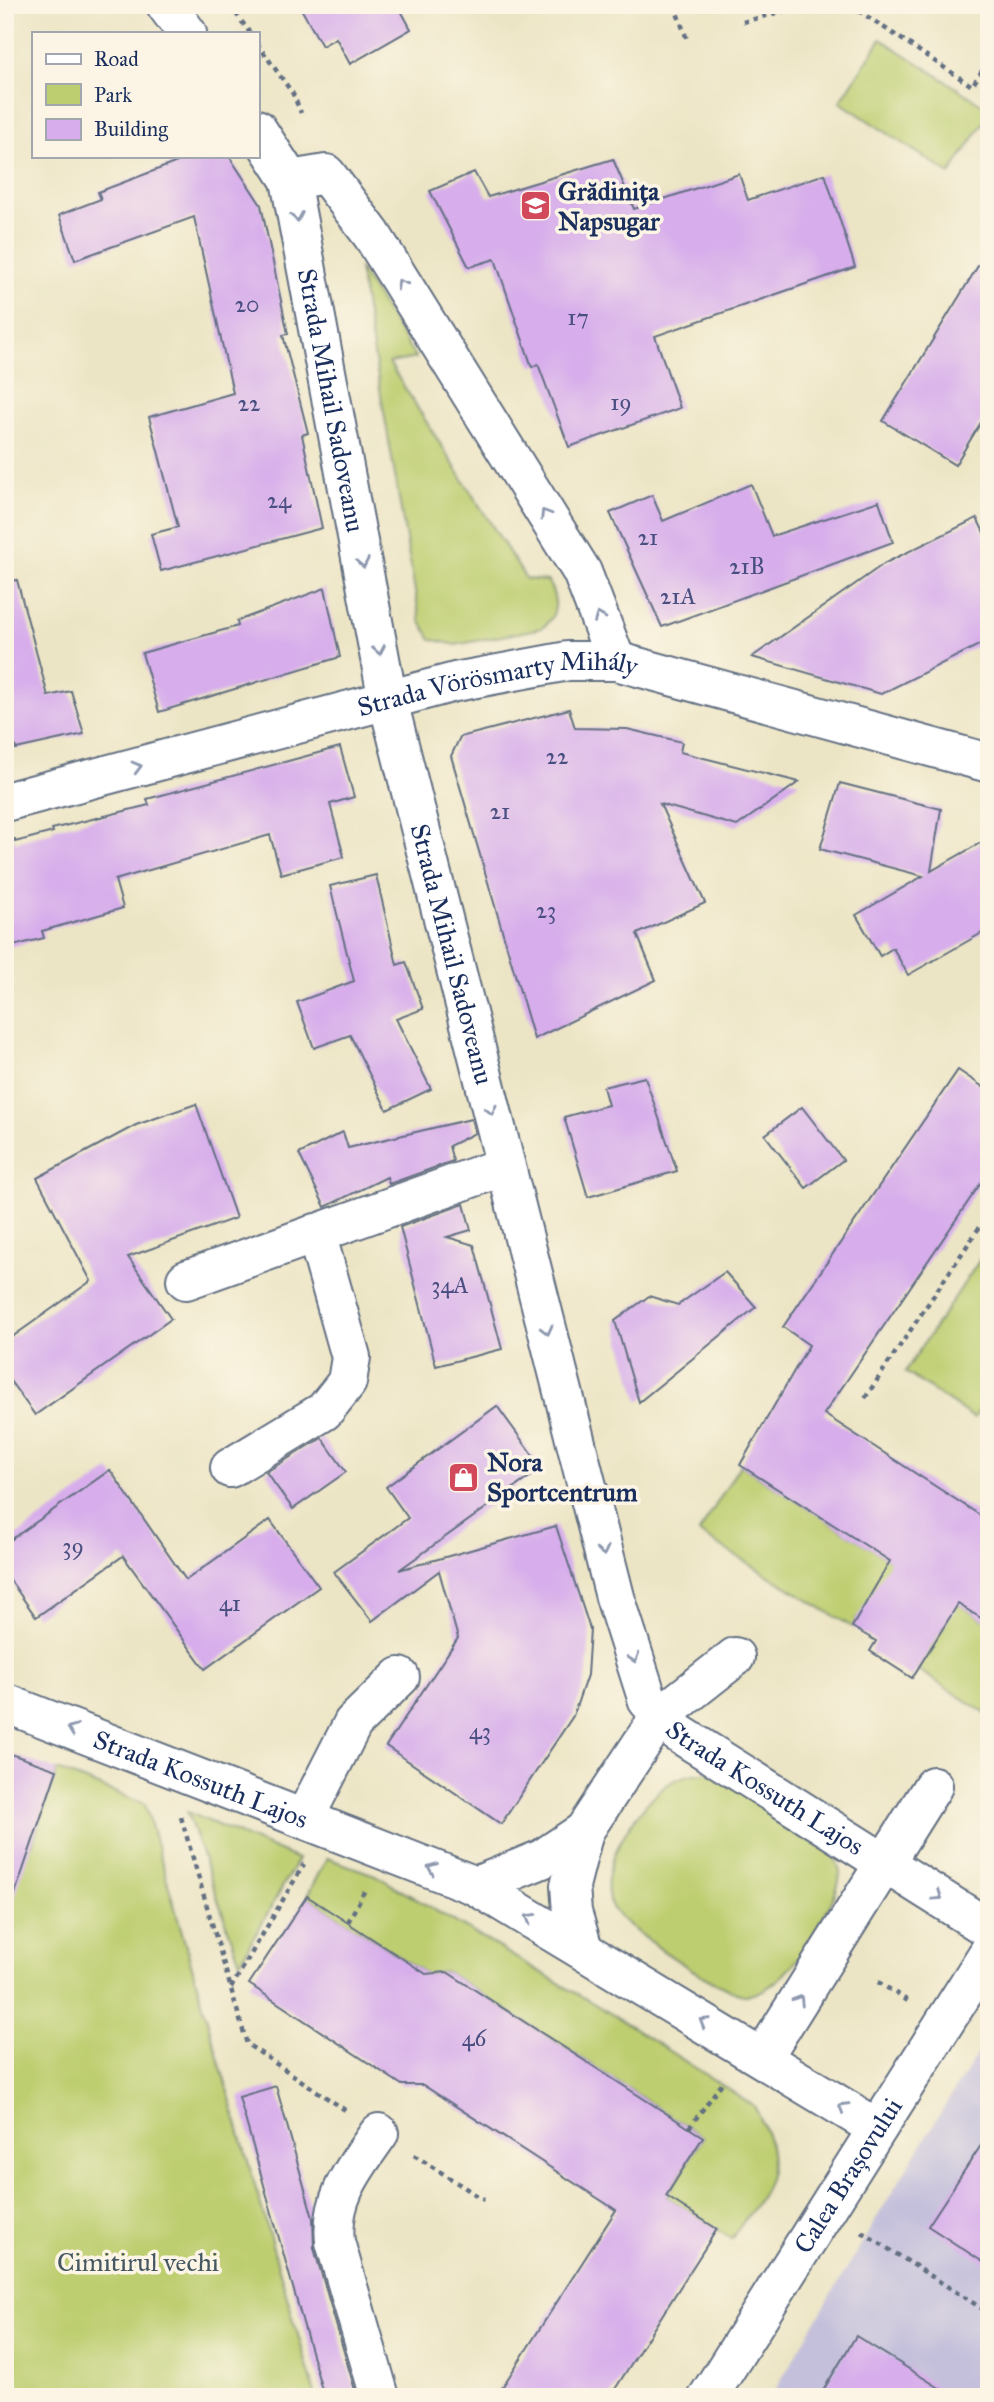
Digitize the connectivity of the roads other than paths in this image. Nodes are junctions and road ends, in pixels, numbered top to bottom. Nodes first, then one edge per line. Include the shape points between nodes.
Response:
1 (166, 5) edge
2 (186, 32) edge
3 (259, 132) edge
4 (290, 180) junction
5 (616, 661) junction
6 (388, 701) junction
7 (989, 763) edge
8 (5, 802) edge
9 (505, 1166) junction
10 (316, 1233) junction
11 (186, 1280) dead end
12 (230, 1468) dead end
13 (736, 1657) dead end
14 (400, 1677) dead end
15 (5, 1703) edge
16 (660, 1716) junction
17 (933, 1786) dead end
18 (315, 1823) junction
19 (584, 1831) junction
20 (886, 1862) junction
21 (476, 1886) junction
22 (989, 1929) edge
23 (583, 1949) junction
24 (989, 1952) edge
25 (755, 2053) junction
26 (877, 2128) junction
27 (379, 2133) road end
28 (380, 2397) edge
29 (708, 2397) edge

1 - 2 street
3 - 4 street, Strada Mihail Sadoveanu
5 -> 4 street via 582,572 372,235 327,174
4 -> 6 street, Strada Mihail Sadoveanu
5 - 6 street, Strada Vörösmarty Mihály via 568,661 455,682
5 - 7 street, Strada Vörösmarty Mihály
8 -> 6 street, Strada Vörösmarty Mihály
6 -> 9 street, Strada Mihail Sadoveanu
9 - 10 street
9 -> 16 street, Strada Mihail Sadoveanu via 615,1597 648,1701
10 - 11 street
10 - 12 street via 351,1357 347,1382 324,1412
13 - 16 street
14 - 18 street via 353,1723
18 -> 15 street, Strada Kossuth Lajos
16 - 19 street, Strada Kossuth Lajos
16 - 20 street, Strada Kossuth Lajos via 678,1733
17 - 20 street
21 -> 18 street, Strada Kossuth Lajos
19 - 21 street, Strada Kossuth Lajos via 542,1859
19 - 23 street, Strada Kossuth Lajos via 570,1886
20 -> 22 street, Strada Kossuth Lajos
25 -> 20 street
23 -> 21 street, Strada Kossuth Lajos
25 -> 23 street, Strada Kossuth Lajos
24 - 26 street, Calea Brașovului
26 -> 25 street, Strada Kossuth Lajos
26 - 29 street, Calea Brașovului
27 - 28 street via 342,2187 333,2222

